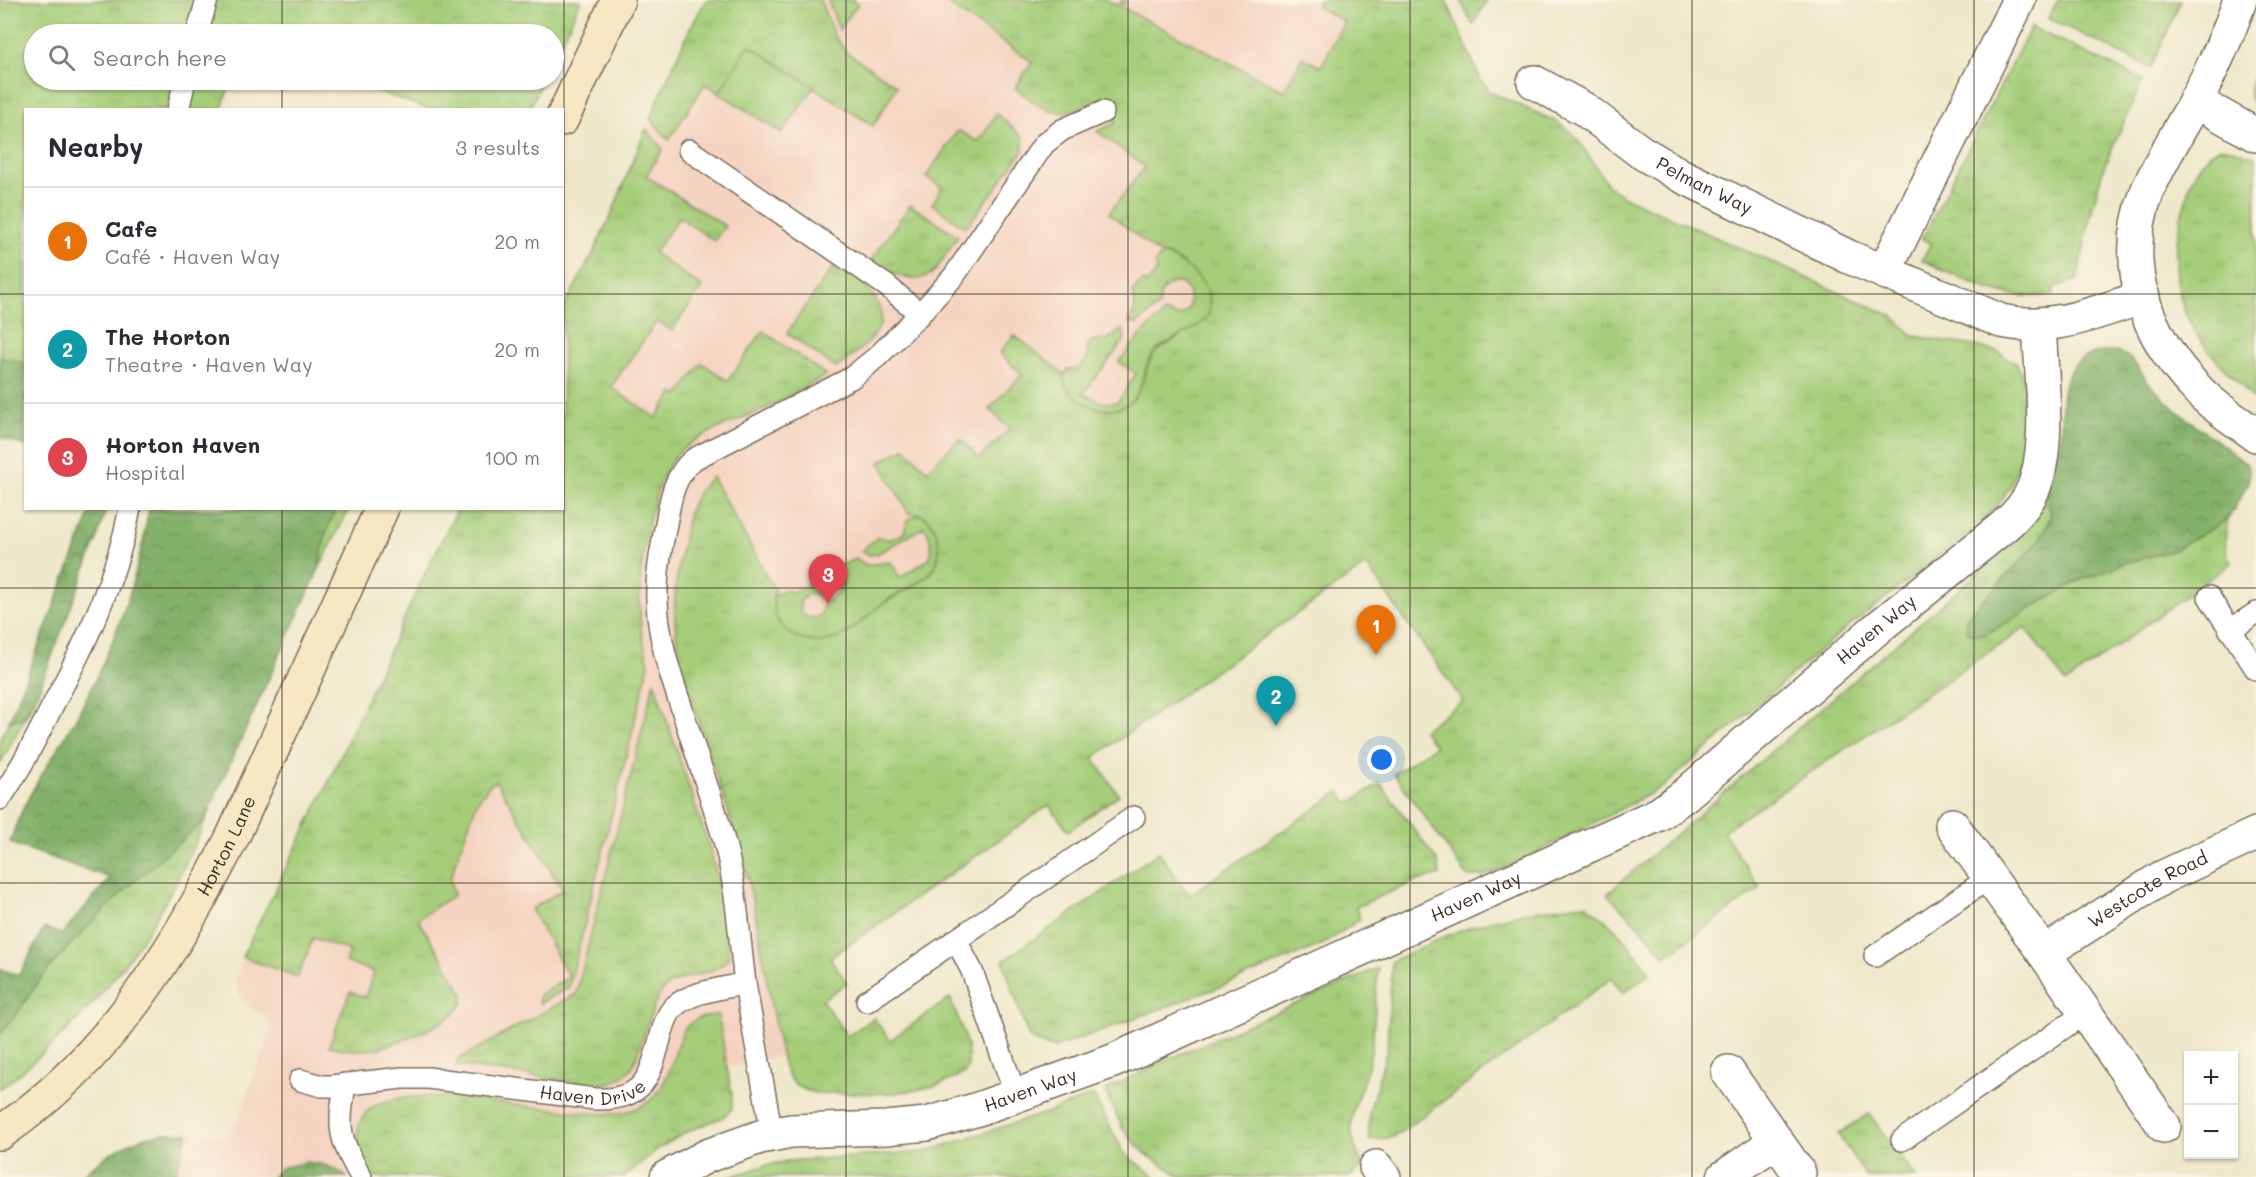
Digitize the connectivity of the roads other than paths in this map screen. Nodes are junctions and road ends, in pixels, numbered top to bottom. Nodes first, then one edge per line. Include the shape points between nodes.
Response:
1 (207, 0) edge
2 (618, 0) edge
3 (2019, 0) edge
4 (2240, 0) edge
5 (2253, 0) edge
6 (200, 24) edge
7 (2228, 36) junction
8 (1534, 82) dead end
9 (183, 90) edge
10 (2196, 101) junction
11 (178, 108) edge
12 (1103, 112) dead end
13 (564, 115) edge
14 (2256, 135) edge
15 (689, 150) dead end
16 (1884, 272) junction
17 (2143, 297) junction
18 (920, 314) junction
19 (2039, 326) junction
20 (2256, 435) edge
21 (130, 510) edge
22 (381, 510) edge
23 (2210, 597) dead end
24 (2256, 613) edge
25 (2230, 630) junction
26 (2256, 669) edge
27 (0, 799) edge
28 (1134, 817) dead end
29 (1952, 825) dead end
30 (2256, 834) edge
31 (1989, 878) junction
32 (956, 940) junction
33 (2044, 953) junction
34 (1875, 956) dead end
35 (745, 983) junction
36 (867, 1001) dead end
37 (2085, 1013) junction
38 (1728, 1072) dead end
39 (300, 1080) dead end
40 (345, 1084) junction
41 (1016, 1095) junction
42 (2164, 1126) dead end
43 (0, 1133) edge
44 (772, 1135) junction
45 (1902, 1140) dead end
46 (1776, 1141) junction
47 (1799, 1173) dead end
48 (361, 1177) edge
49 (668, 1177) edge
50 (1724, 1177) edge

1 - 6 lane
2 - 13 street
3 - 16 street
4 - 7 street
5 - 7 street
7 - 10 street
8 - 16 street, Pelman Way via 1584,109 1641,153 1680,175
9 - 11 lane
10 - 14 street
10 - 17 street via 2154,179 2138,220 2135,250
12 - 18 lane via 1062,130 1044,144 966,259
15 - 18 lane via 887,286
16 - 19 street, Pelman Way via 2001,321
17 - 19 street, Pelman Way via 2072,320
17 - 20 street via 2157,334 2183,373 2206,398
18 - 35 lane via 851,378 694,459 681,472 668,512 657,586 660,633 730,867
19 - 41 street, Haven Way via 2041,459 2034,487 2022,508 1685,795 1646,821 1145,1048
21 - 27 lane via 119,560 94,624 26,757
22 - 43 street, Horton Lane via 233,836 172,948 99,1047 38,1105
23 - 25 lane
24 - 25 lane
25 - 26 lane
28 - 32 lane
29 - 31 street
30 - 33 street, Westcote Road via 2163,877
31 - 33 street
31 - 34 lane
32 - 36 lane
32 - 41 lane via 972,971
33 - 37 street
35 - 40 lane, Haven Drive via 694,996 675,1006 664,1024 644,1084 634,1093 616,1099 428,1078
35 - 44 lane
37 - 42 street
37 - 45 lane
38 - 46 street
39 - 40 lane, Haven Drive via 322,1086
40 - 48 lane via 340,1131
41 - 44 street, Haven Way via 927,1124
44 - 49 street, Haven Way via 707,1156
46 - 47 street
46 - 50 street

